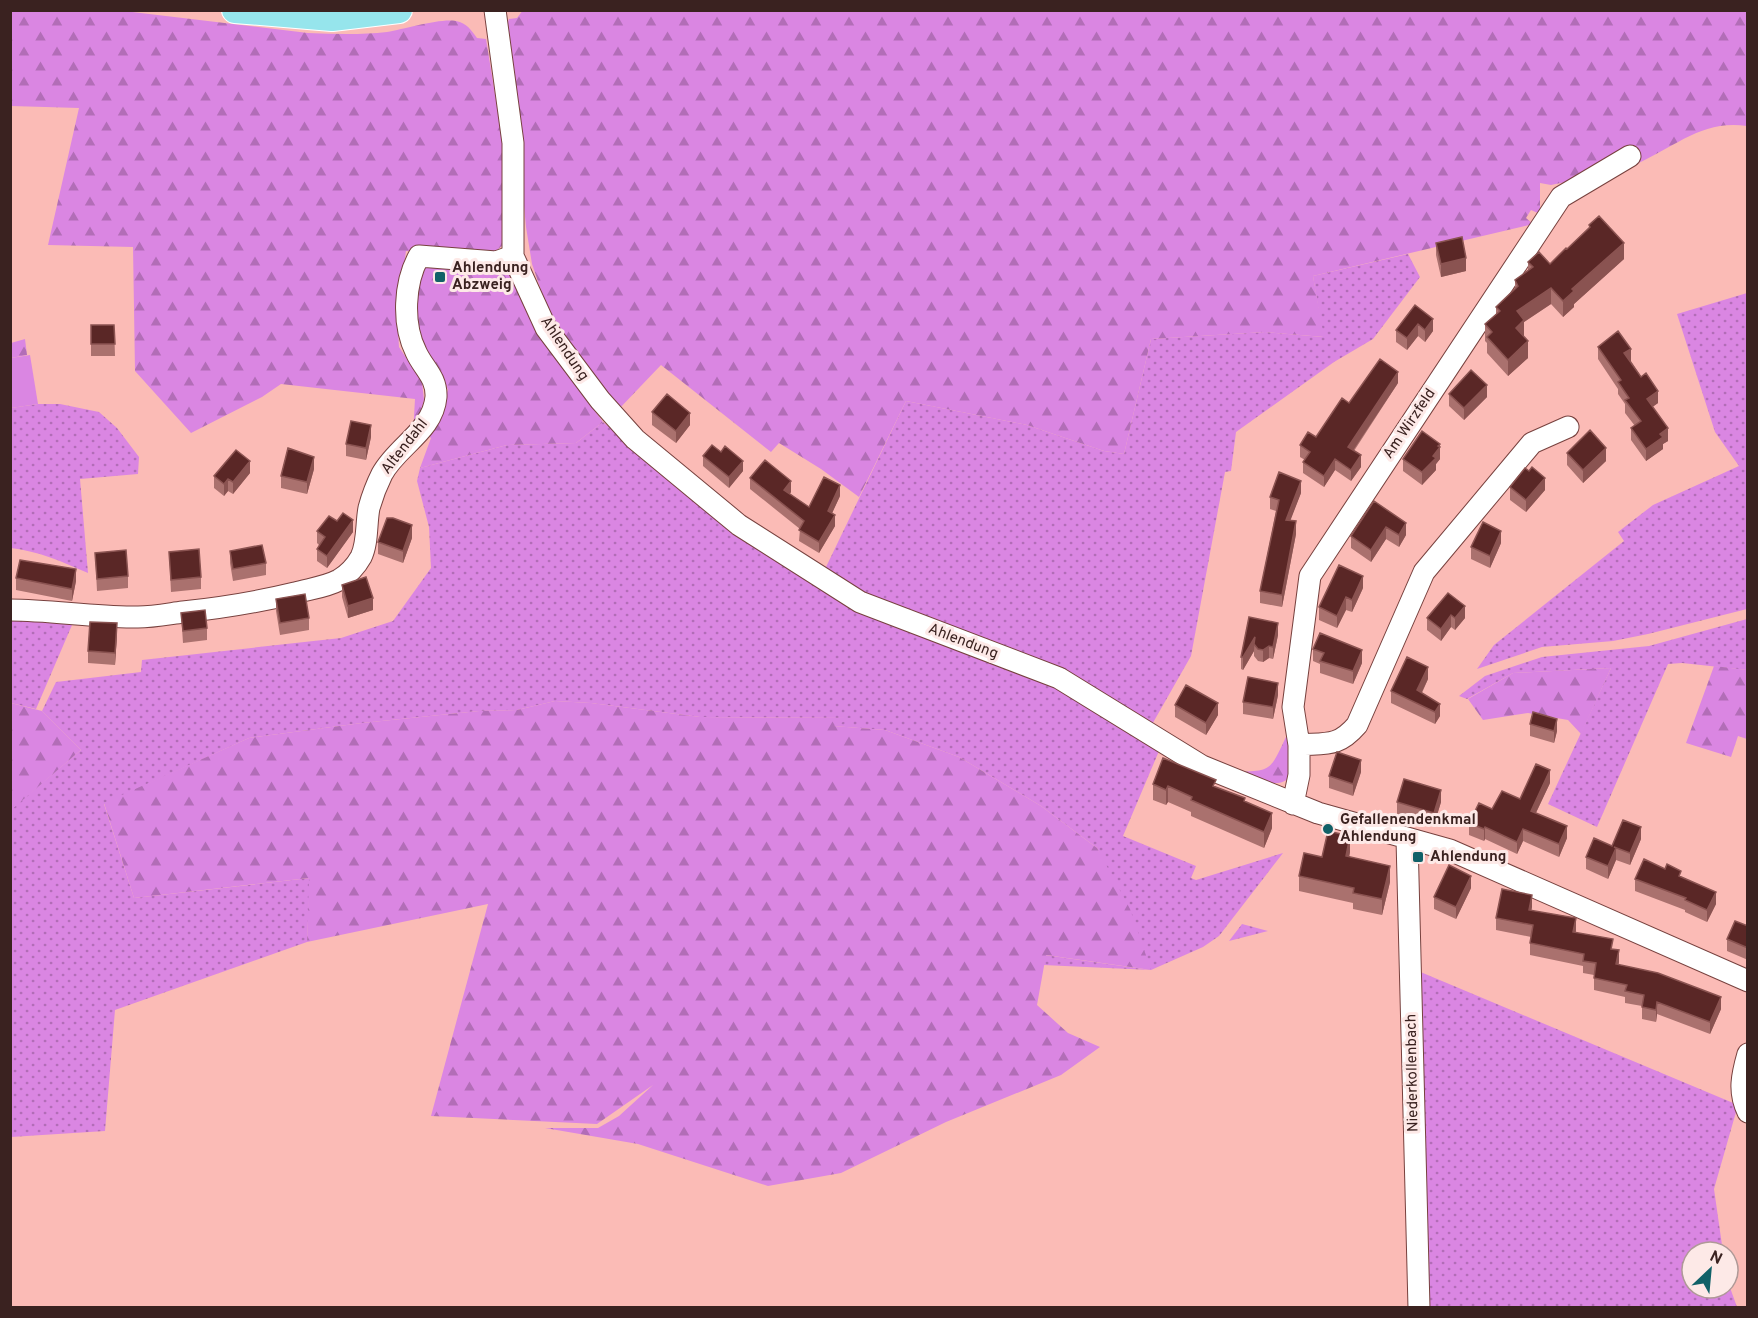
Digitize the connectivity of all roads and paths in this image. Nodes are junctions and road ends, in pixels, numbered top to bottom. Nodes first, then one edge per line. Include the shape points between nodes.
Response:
1 (235, 10) edge
2 (399, 10) edge
3 (495, 10) edge
4 (1629, 156) dead end
5 (513, 256) junction
6 (1568, 427) dead end
7 (10, 610) edge
8 (1299, 745) junction
9 (1293, 804) junction
10 (1407, 839) junction
11 (1748, 981) edge
12 (1748, 1054) edge
13 (1748, 1113) edge
14 (1419, 1308) edge

1 - 2 main road via 332,18
3 - 5 street, Ahlendung via 513,143
4 - 8 street, Am Wirzfeld via 1561,197 1310,576 1293,707
5 - 7 street, Altendahl via 496,262 419,256 412,269 408,289 409,333 416,354 434,377 436,396 421,430 382,473 369,507 361,557 340,579 276,597 141,618
5 - 9 street, Ahlendung via 546,328 600,400 634,440 740,525 860,602 1059,678 1202,766
6 - 8 street via 1532,443 1424,573 1357,724 1347,736 1335,742
8 - 9 street, Am Wirzfeld via 1299,775
9 - 10 street, Ahlendung
10 - 11 street, Ahlendung via 1450,850
10 - 14 street, Niederkollenbach
12 - 13 street via 1741,1091

